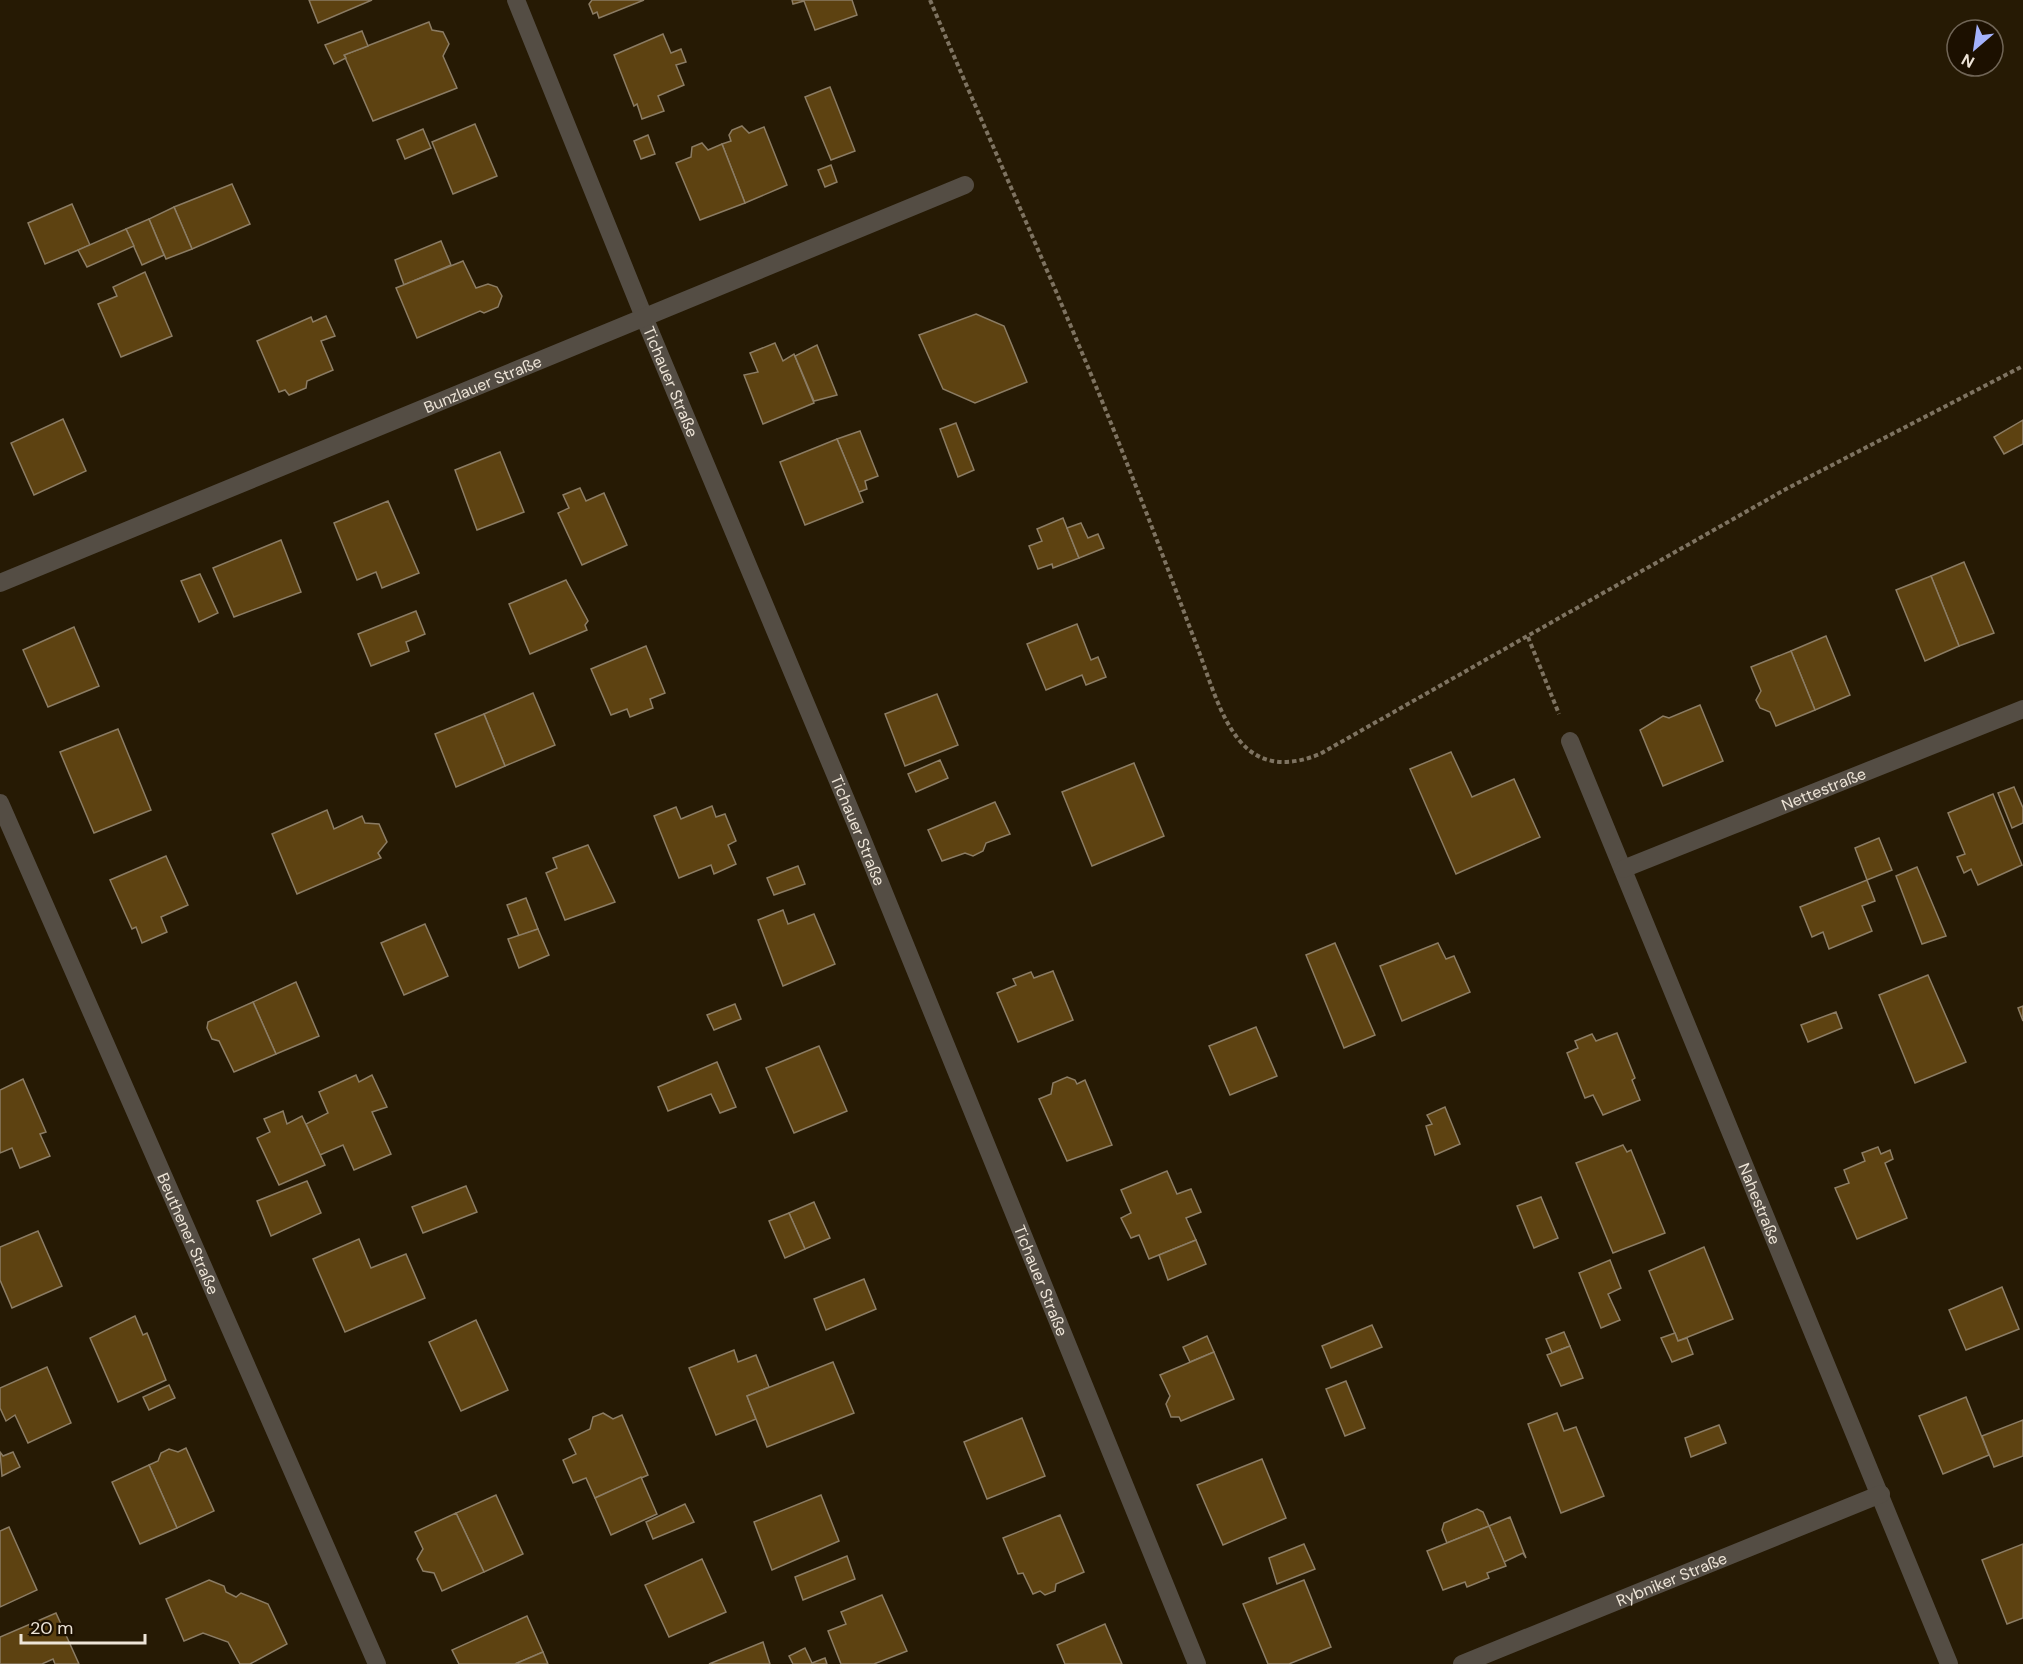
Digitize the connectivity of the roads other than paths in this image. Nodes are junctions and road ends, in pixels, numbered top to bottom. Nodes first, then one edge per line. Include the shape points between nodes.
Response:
1 (516, 0) edge
2 (965, 185) dead end
3 (644, 317) junction
4 (0, 584) edge
5 (2023, 710) edge
6 (1570, 741) road end
7 (0, 803) edge
8 (1623, 870) junction
9 (1881, 1494) junction
10 (377, 1664) edge
11 (1197, 1664) edge
12 (1462, 1664) edge
13 (1948, 1664) edge

1 - 3 street, Tichauer Straße
2 - 3 street, Bunzlauer Straße
3 - 4 street, Bunzlauer Straße
3 - 11 street, Tichauer Straße via 856,824
5 - 8 street, Nettestraße
6 - 8 street, Nahestraße
7 - 10 street, Beuthener Straße
8 - 9 street, Nahestraße
9 - 12 street, Rybniker Straße
9 - 13 street, Nahestraße

